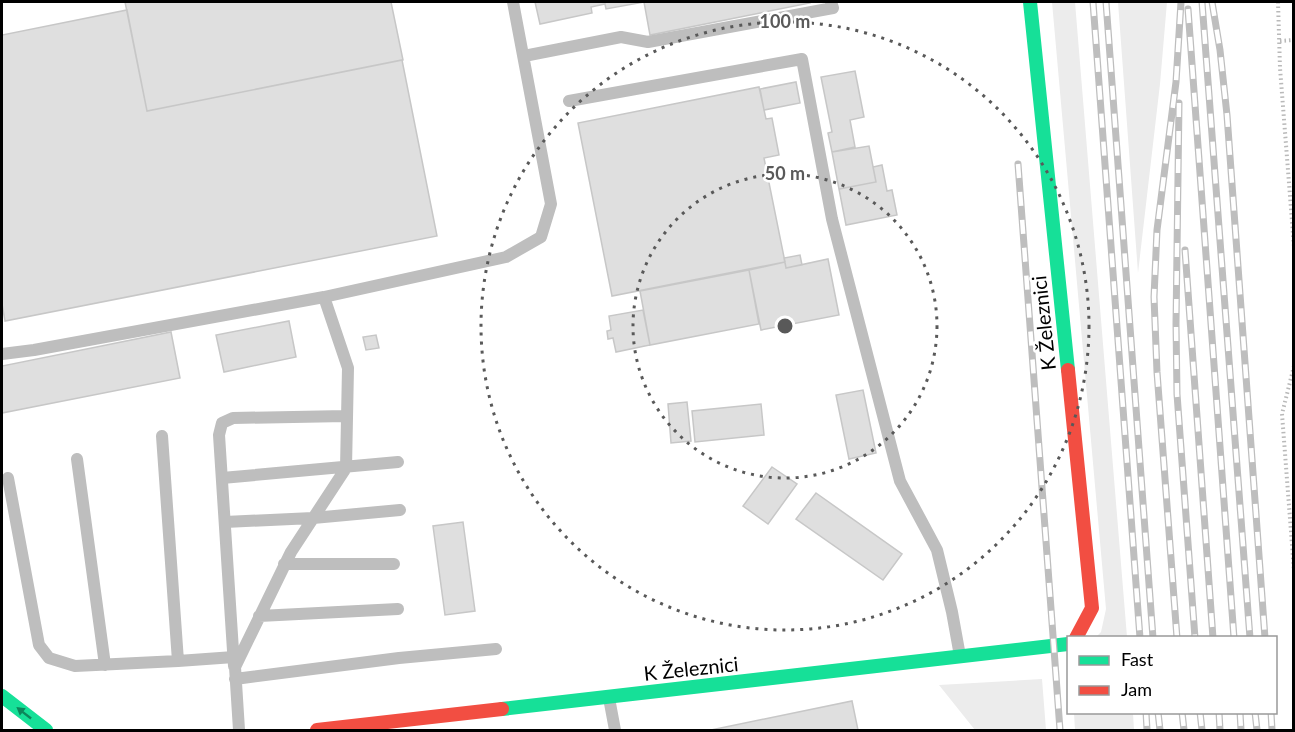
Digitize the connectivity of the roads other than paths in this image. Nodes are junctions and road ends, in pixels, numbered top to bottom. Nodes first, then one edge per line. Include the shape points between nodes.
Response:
1 (513, 2) edge
2 (831, 2) edge
3 (1030, 2) edge
4 (524, 57) junction
5 (568, 101) dead end
6 (324, 297) junction
7 (2, 354) edge
8 (346, 416) junction
9 (162, 436) dead end
10 (77, 459) dead end
11 (398, 462) dead end
12 (346, 468) junction
13 (8, 478) dead end
14 (222, 478) junction
15 (400, 510) dead end
16 (313, 518) junction
17 (225, 522) junction
18 (284, 564) junction
19 (394, 564) dead end
20 (398, 609) dead end
21 (259, 616) junction
22 (1077, 636) edge
23 (1067, 644) edge
24 (496, 649) dead end
25 (960, 657) junction
26 (178, 661) junction
27 (105, 665) junction
28 (235, 668) junction
29 (2, 696) edge
30 (609, 697) junction
31 (46, 730) edge
32 (239, 730) edge
33 (317, 730) edge
34 (615, 730) edge

1 - 4 lane
2 - 4 lane via 833,8 648,42 621,37
3 - 22 street, K Železnici via 1092,608
4 - 6 lane via 551,204 541,237 506,257
5 - 25 lane via 802,59 832,219 900,481 938,550
6 - 7 lane
6 - 8 lane via 348,368
8 - 12 lane
8 - 14 lane via 233,418 222,423
9 - 26 lane
10 - 27 lane
11 - 12 lane
12 - 14 lane
12 - 16 lane
13 - 27 lane via 39,645 49,658 75,666
14 - 17 lane
15 - 16 lane
16 - 17 lane
16 - 18 lane
17 - 28 lane
18 - 19 lane
18 - 21 lane
20 - 21 lane
21 - 28 lane
23 - 25 street, K Železnici
24 - 28 lane
25 - 30 street, K Železnici
26 - 27 lane
26 - 28 lane
28 - 32 lane
31 -> 29 street
30 - 33 street, K Železnici
30 - 34 lane

